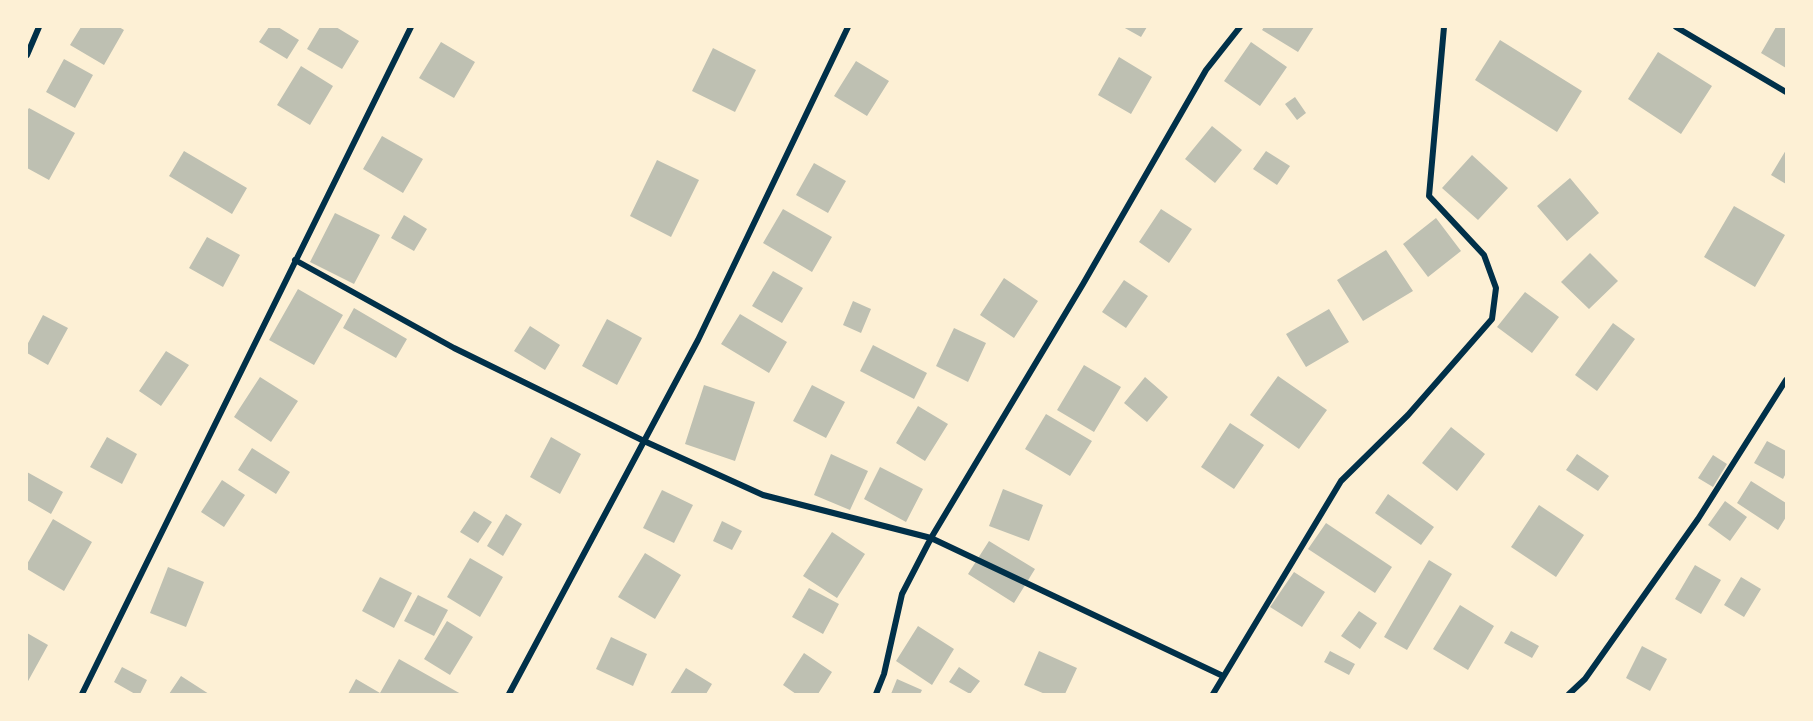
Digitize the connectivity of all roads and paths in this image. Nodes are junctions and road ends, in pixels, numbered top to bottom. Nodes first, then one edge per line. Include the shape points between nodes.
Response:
1 (39, 27) edge
2 (411, 27) edge
3 (848, 27) edge
4 (1240, 27) edge
5 (1444, 27) edge
6 (1676, 27) edge
7 (27, 55) edge
8 (1786, 92) edge
9 (295, 260) junction
10 (1786, 380) edge
11 (644, 441) junction
12 (931, 538) junction
13 (1223, 676) junction
14 (82, 694) edge
15 (509, 694) edge
16 (876, 694) edge
17 (1213, 694) edge
18 (1569, 694) edge

1 - 7 street
2 - 9 street
3 - 11 street via 698,340
4 - 12 street via 1206,70
5 - 13 street via 1429,196 1484,255 1496,288 1492,319 1408,415 1341,481
6 - 8 street
9 - 11 street via 454,348
9 - 14 street
10 - 18 street via 1698,519 1585,679
11 - 12 street via 763,495
11 - 15 street
12 - 13 street
12 - 16 street via 902,594
13 - 17 street

